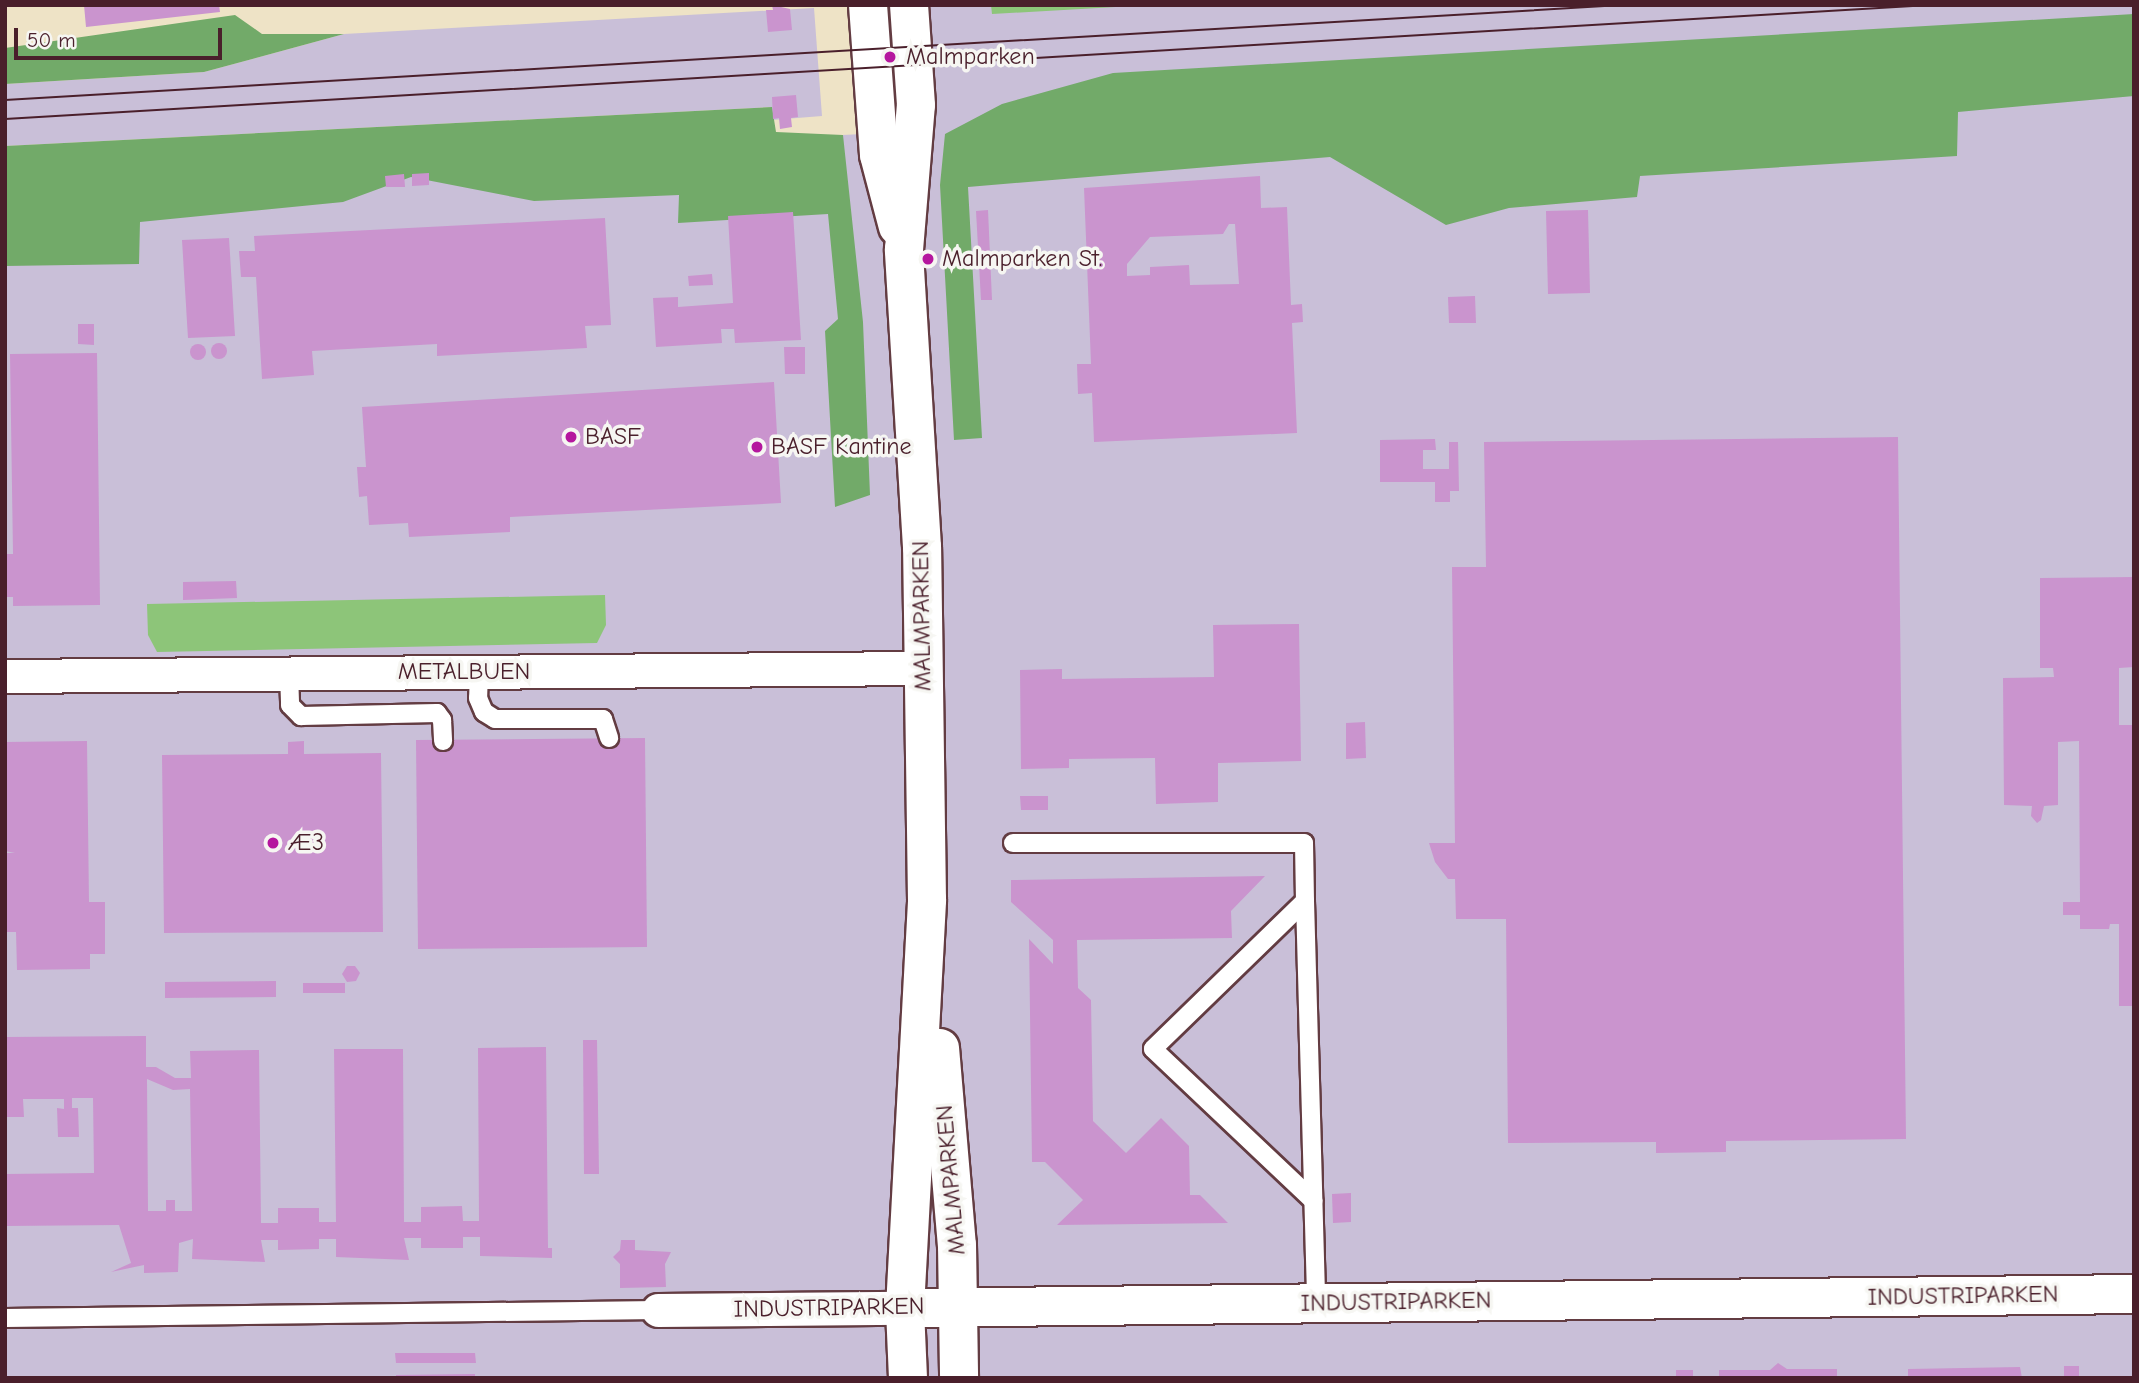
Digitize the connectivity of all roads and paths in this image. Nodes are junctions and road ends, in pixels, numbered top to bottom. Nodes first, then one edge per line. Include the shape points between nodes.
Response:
1 (868, 5) edge
2 (909, 5) edge
3 (904, 250) junction
4 (923, 668) junction
5 (479, 672) junction
6 (289, 673) junction
7 (5, 677) edge
8 (609, 738) dead end
9 (443, 741) dead end
10 (1013, 843) dead end
11 (926, 900) junction
12 (1305, 901) junction
13 (1314, 1201) junction
14 (2134, 1294) edge
15 (1316, 1303) junction
16 (960, 1307) junction
17 (905, 1308) junction
18 (658, 1310) joint
19 (5, 1318) edge
20 (908, 1378) edge
21 (959, 1378) edge

1 - 3 street, MALMPARKEN via 879,155
2 - 3 street, MALMPARKEN via 916,105
3 - 4 street, MALMPARKEN via 922,547
4 - 5 street, METALBUEN
4 - 11 street, MALMPARKEN
5 - 6 street, METALBUEN
5 - 8 lane via 478,698 484,712 495,719 603,719
6 - 7 street, METALBUEN
6 - 9 lane via 290,705 301,716 437,713
10 - 12 lane via 1304,843
11 - 16 street, MALMPARKEN
11 - 17 street, MALMPARKEN
12 - 13 lane
12 - 13 lane via 1153,1049
13 - 15 lane
14 - 15 street, INDUSTRIPARKEN
15 - 16 street, INDUSTRIPARKEN
16 - 17 street, INDUSTRIPARKEN
16 - 21 street, MALMPARKEN
17 - 18 street, INDUSTRIPARKEN
17 - 20 street, MALMPARKEN
18 - 19 lane

